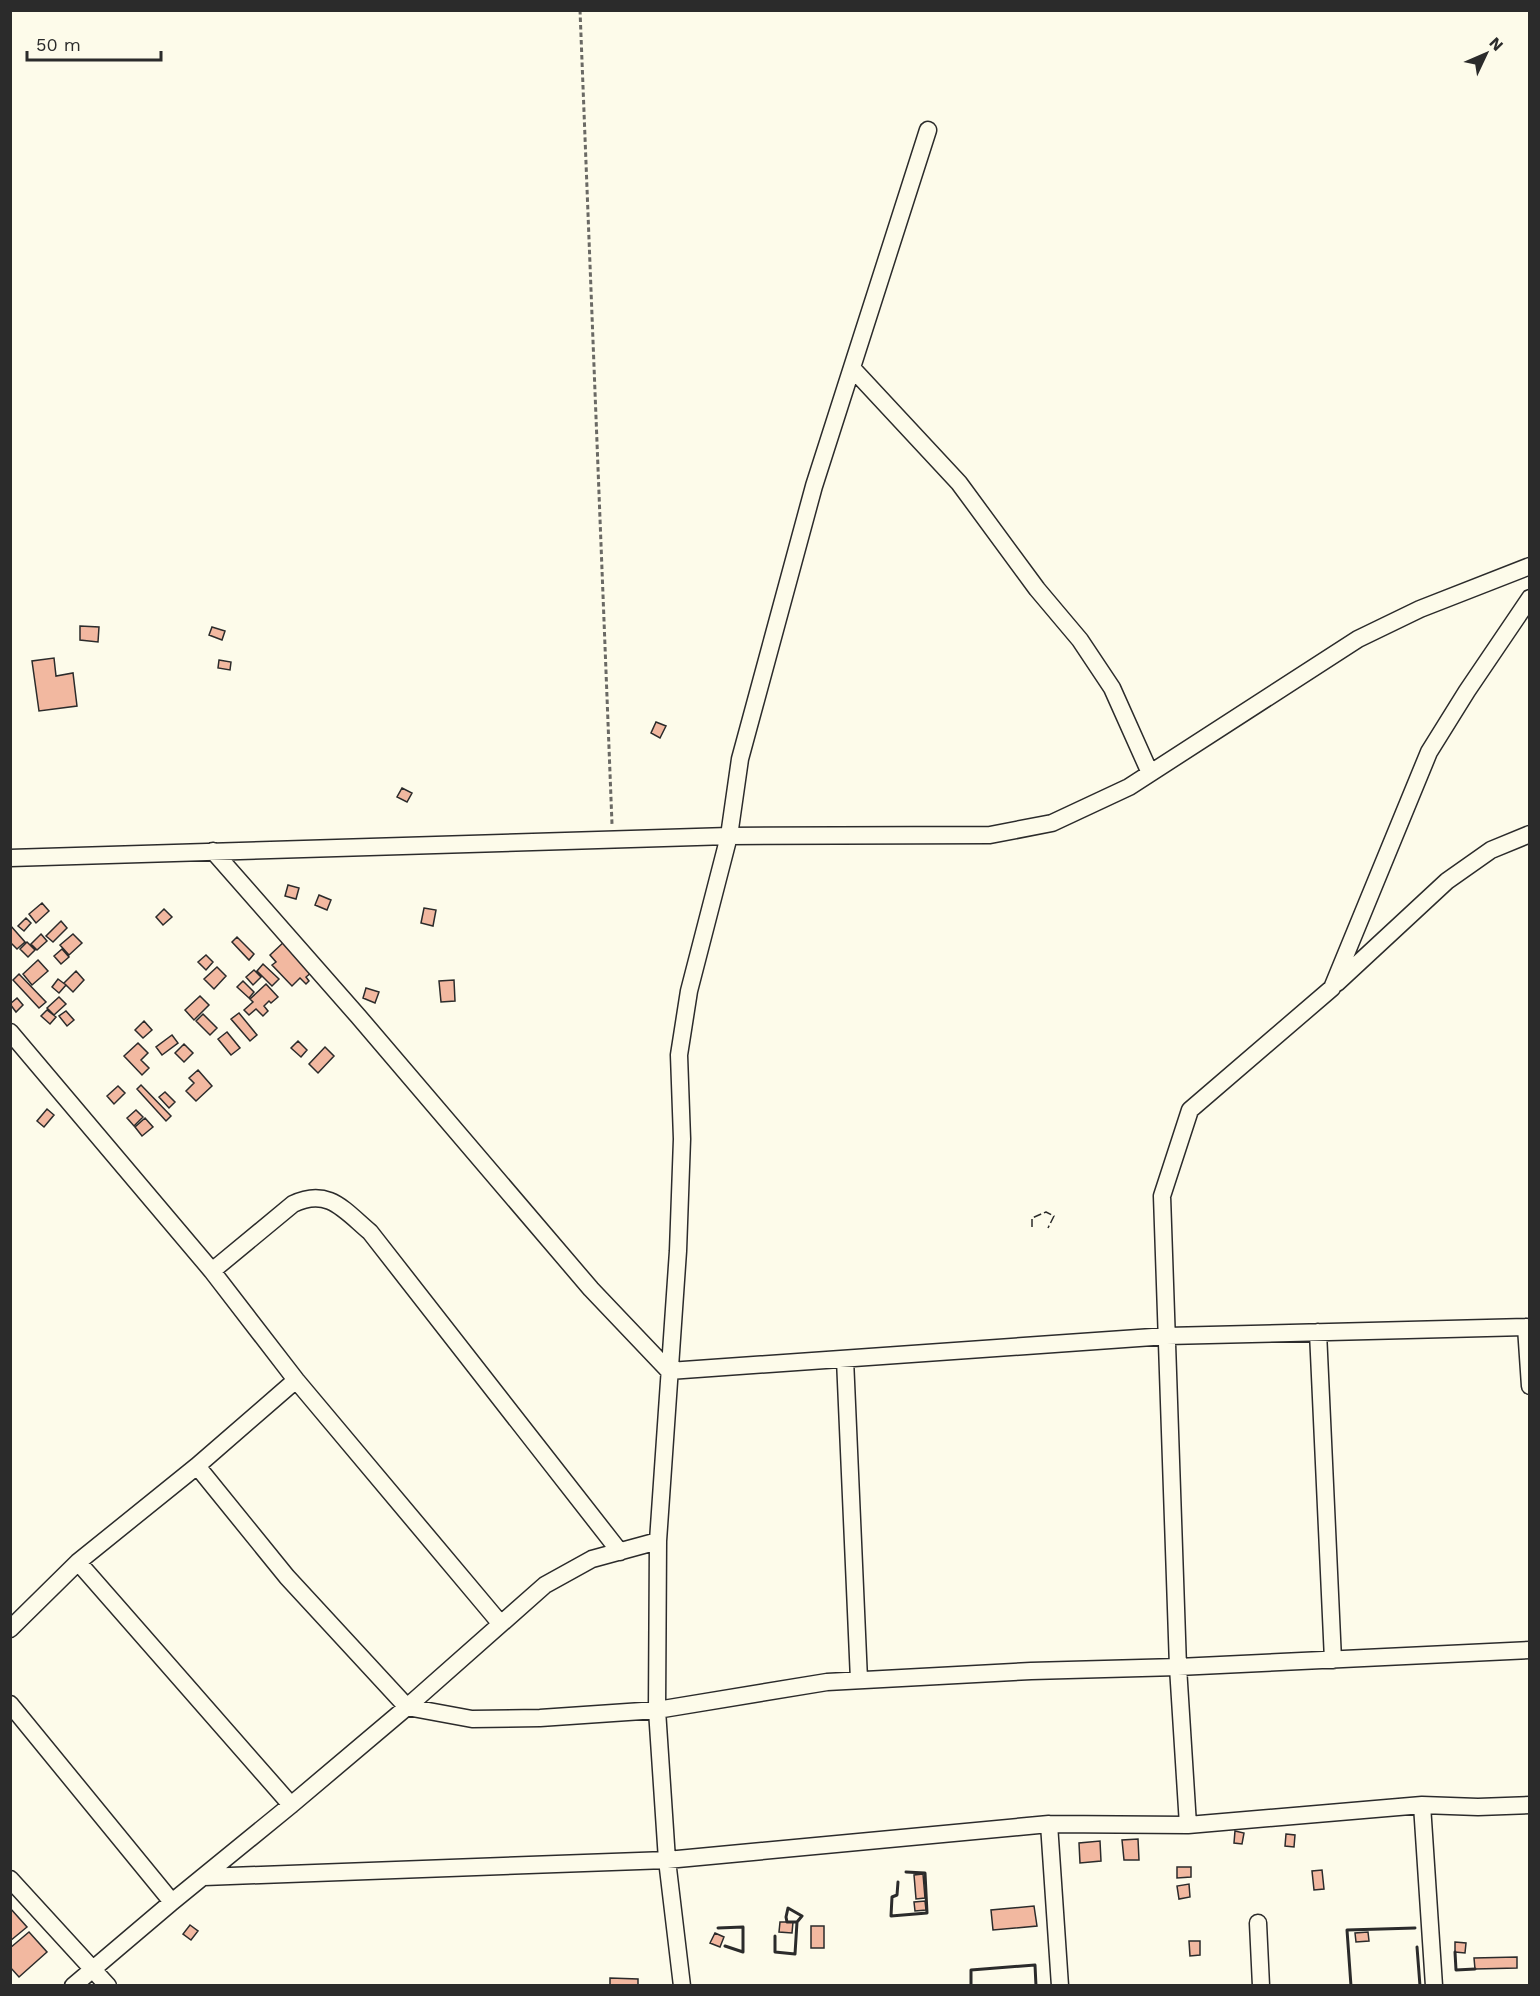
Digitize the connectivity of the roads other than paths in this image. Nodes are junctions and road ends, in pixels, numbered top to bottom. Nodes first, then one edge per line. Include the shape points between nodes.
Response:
1 (928, 130) dead end
2 (852, 368) junction
3 (1530, 566) edge
4 (1530, 598) edge
5 (1150, 773) junction
6 (1530, 834) edge
7 (729, 836) junction
8 (213, 851) junction
9 (10, 858) edge
10 (1332, 988) junction
11 (10, 1032) edge
12 (212, 1271) junction
13 (1528, 1327) edge
14 (1318, 1332) junction
15 (1167, 1336) junction
16 (845, 1359) junction
17 (669, 1371) junction
18 (296, 1380) junction
19 (1530, 1386) edge
20 (197, 1466) junction
21 (658, 1541) junction
22 (620, 1552) junction
23 (78, 1562) junction
24 (500, 1623) junction
25 (10, 1629) edge
26 (1530, 1650) edge
27 (1333, 1660) junction
28 (1178, 1667) junction
29 (859, 1680) junction
30 (10, 1704) edge
31 (407, 1707) junction
32 (657, 1710) junction
33 (291, 1805) junction
34 (1422, 1805) junction
35 (1530, 1805) edge
36 (1049, 1824) junction
37 (1188, 1825) junction
38 (667, 1860) junction
39 (204, 1877) junction
40 (10, 1879) edge
41 (172, 1902) junction
42 (1258, 1923) dead end
43 (93, 1969) junction
44 (73, 1986) edge
45 (108, 1986) edge
46 (682, 1986) edge
47 (1059, 1986) edge
48 (1261, 1986) edge
49 (1434, 1986) edge

1 - 2 street
2 - 5 street via 959,483 1080,640 1112,688
2 - 7 street via 814,486 740,759
3 - 5 street via 1442,600 1358,639
4 - 10 street via 1429,752
5 - 7 street via 1129,787 1052,822 990,836
6 - 10 street via 1491,850 1447,881
7 - 8 street
7 - 17 street via 689,991 680,1055 678,1251
8 - 9 street
8 - 17 street via 591,1289
10 - 15 street via 1190,1110 1162,1196
11 - 12 street
12 - 18 street
12 - 22 street via 308,1196 325,1197 343,1209 370,1232
13 - 14 street
13 - 19 street
14 - 15 street
14 - 27 street
15 - 16 street
15 - 28 street
16 - 17 street
16 - 29 street
17 - 21 street
18 - 20 street
18 - 24 street
20 - 23 street
20 - 31 street via 287,1577
21 - 22 street
21 - 32 street
22 - 24 street via 592,1559 545,1584
23 - 25 street
23 - 33 street
24 - 31 street
26 - 27 street
27 - 28 street
28 - 29 street
28 - 37 street
29 - 32 street
30 - 41 street
31 - 32 street via 472,1719
31 - 33 street
32 - 38 street
33 - 39 street
34 - 35 street
34 - 37 street
34 - 49 street
36 - 37 street
36 - 38 street
36 - 47 street
38 - 39 street
38 - 46 street
39 - 41 street
40 - 43 street
41 - 43 street
42 - 48 street
43 - 44 street
43 - 45 street

